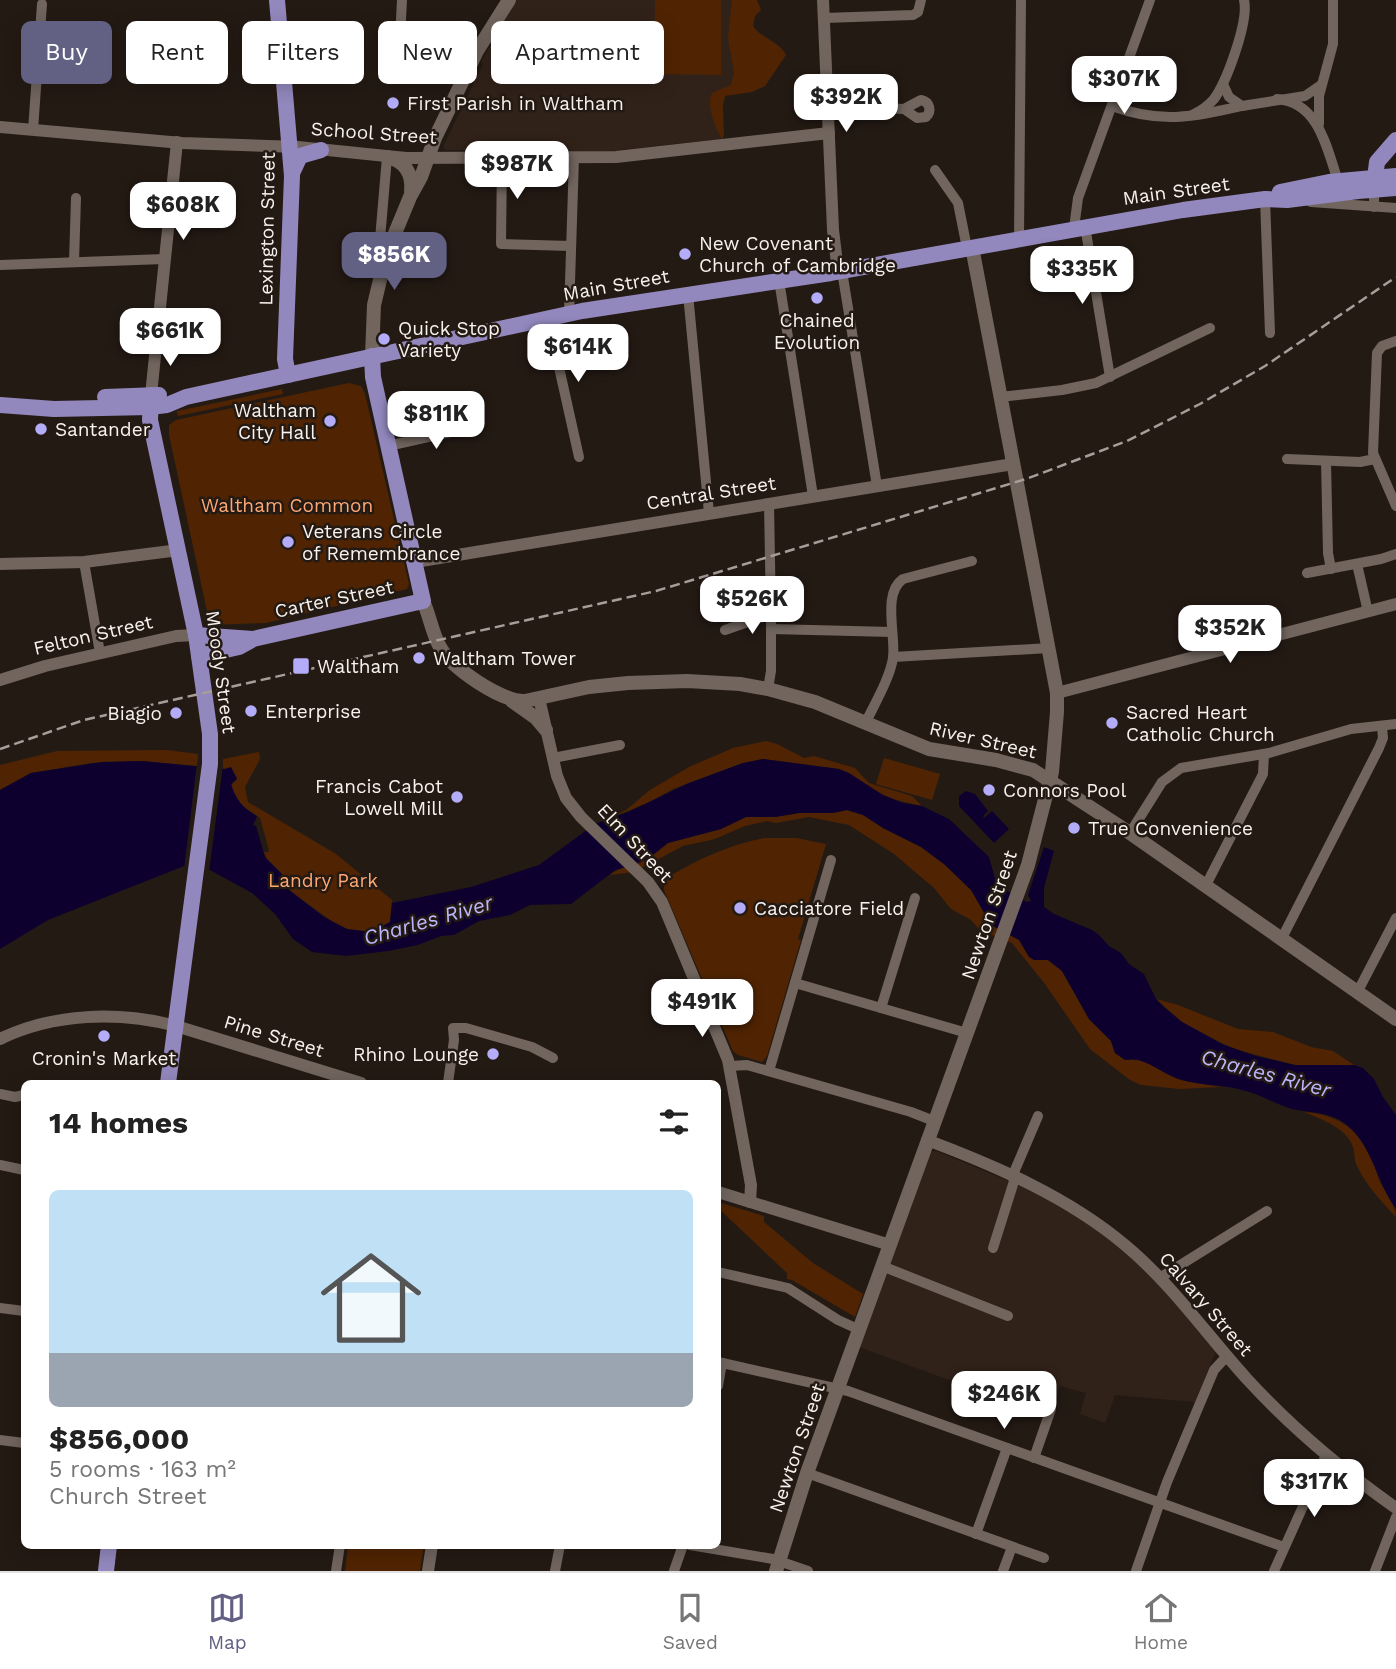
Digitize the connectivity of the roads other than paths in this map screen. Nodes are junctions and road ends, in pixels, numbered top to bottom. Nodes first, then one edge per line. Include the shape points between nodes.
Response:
1 (278, 0) edge
2 (401, 0) edge
3 (509, 0) edge
4 (823, 0) edge
5 (921, 0) edge
6 (1021, 0) edge
7 (1150, 0) edge
8 (1244, 0) edge
9 (1333, 0) edge
10 (41, 4) dead end
11 (824, 18) junction
12 (401, 21) edge
13 (477, 51) edge
14 (1323, 82) junction
15 (461, 84) edge
16 (1223, 84) junction
17 (1278, 99) junction
18 (828, 106) junction
19 (1112, 106) junction
20 (1242, 106) junction
21 (904, 108) dead end
22 (1192, 115) junction
23 (0, 127) edge
24 (1320, 128) junction
25 (33, 130) junction
26 (829, 133) junction
27 (1396, 140) edge
28 (177, 142) junction
29 (290, 147) junction
30 (321, 150) junction
31 (387, 157) junction
32 (428, 158) junction
33 (502, 158) junction
34 (574, 158) junction
35 (935, 170) dead end
36 (292, 176) junction
37 (1396, 176) edge
38 (1338, 181) junction
39 (1374, 183) junction
40 (1396, 188) edge
41 (410, 197) junction
42 (76, 198) dead end
43 (1272, 200) junction
44 (1374, 207) junction
45 (1396, 208) edge
46 (1080, 227) junction
47 (1019, 238) junction
48 (391, 245) junction
49 (570, 246) junction
50 (970, 247) junction
51 (164, 259) junction
52 (385, 260) junction
53 (74, 262) junction
54 (0, 265) edge
55 (423, 271) dead end
56 (840, 271) junction
57 (779, 280) junction
58 (688, 294) junction
59 (569, 313) junction
60 (548, 318) junction
61 (1210, 328) dead end
62 (1270, 333) dead end
63 (1396, 341) edge
64 (372, 356) junction
65 (288, 375) junction
66 (1110, 377) junction
67 (186, 397) junction
68 (1000, 397) junction
69 (150, 401) junction
70 (0, 405) edge
71 (477, 426) dead end
72 (388, 446) junction
73 (156, 448) junction
74 (579, 457) dead end
75 (1287, 459) dead end
76 (1375, 459) junction
77 (1326, 461) junction
78 (1014, 470) junction
79 (877, 486) junction
80 (813, 496) junction
81 (769, 503) junction
82 (1396, 506) edge
83 (709, 513) junction
84 (179, 550) junction
85 (1396, 554) edge
86 (972, 561) dead end
87 (84, 562) junction
88 (415, 562) junction
89 (0, 564) edge
90 (1357, 564) junction
91 (1331, 569) junction
92 (1307, 573) dead end
93 (424, 601) junction
94 (1396, 604) edge
95 (1368, 611) junction
96 (771, 616) junction
97 (771, 629) junction
98 (725, 630) dead end
99 (892, 632) junction
100 (196, 635) junction
101 (253, 639) junction
102 (1048, 648) junction
103 (100, 653) junction
104 (200, 656) junction
105 (893, 657) junction
106 (0, 680) edge
107 (768, 689) junction
108 (1057, 693) junction
109 (508, 698) junction
110 (539, 698) junction
111 (865, 724) junction
112 (1396, 724) edge
113 (1382, 727) junction
114 (546, 730) junction
115 (620, 745) dead end
116 (1264, 754) junction
117 (553, 758) junction
118 (1050, 779) junction
119 (1130, 832) junction
120 (831, 860) dead end
121 (1206, 885) junction
122 (915, 898) dead end
123 (1396, 918) edge
124 (1282, 938) junction
125 (795, 983) junction
126 (1358, 991) junction
127 (881, 1008) junction
128 (1396, 1019) edge
129 (176, 1026) junction
130 (967, 1033) junction
131 (0, 1039) edge
132 (552, 1058) dead end
133 (730, 1066) junction
134 (769, 1071) junction
135 (168, 1080) edge
136 (351, 1080) edge
137 (448, 1080) edge
138 (0, 1094) edge
139 (21, 1096) edge
140 (1038, 1116) dead end
141 (934, 1121) junction
142 (927, 1140) junction
143 (0, 1165) edge
144 (21, 1169) edge
145 (1014, 1177) junction
146 (721, 1193) edge
147 (750, 1202) junction
148 (1267, 1211) dead end
149 (890, 1245) junction
150 (993, 1248) dead end
151 (882, 1266) junction
152 (721, 1273) edge
153 (1161, 1277) junction
154 (0, 1308) edge
155 (21, 1311) edge
156 (1008, 1316) dead end
157 (860, 1330) junction
158 (1227, 1356) junction
159 (721, 1363) edge
160 (839, 1388) junction
161 (1051, 1409) dead end
162 (0, 1440) edge
163 (21, 1443) edge
164 (1007, 1448) junction
165 (1326, 1455) junction
166 (1034, 1458) junction
167 (807, 1473) junction
168 (1160, 1503) junction
169 (1396, 1508) edge
170 (1396, 1517) edge
171 (976, 1534) junction
172 (1012, 1546) junction
173 (1284, 1547) junction
174 (109, 1549) edge
175 (339, 1549) edge
176 (432, 1549) edge
177 (558, 1549) edge
178 (682, 1549) edge
179 (707, 1549) edge
180 (1044, 1558) dead end
181 (777, 1566) edge
182 (106, 1571) edge
183 (336, 1571) edge
184 (429, 1571) edge
185 (555, 1571) edge
186 (674, 1571) edge
187 (808, 1571) edge
188 (1003, 1571) edge
189 (1136, 1571) edge
190 (1274, 1571) edge
191 (1375, 1571) edge

1 - 29 main road, Lexington Street
2 - 12 street
3 - 13 main road
4 - 11 street
5 - 11 street via 913,15
6 - 47 street
7 - 19 street
8 - 16 street via 1244,23
9 - 14 street via 1333,44
10 - 25 street
11 - 18 street
14 - 17 street via 1305,96
14 - 24 street
15 - 32 main road
16 - 20 street via 1227,96
16 - 22 street via 1209,104
17 - 20 street
17 - 24 street via 1301,107
18 - 21 street
18 - 26 street
19 - 22 street via 1160,118
19 - 46 street via 1078,198
20 - 22 street
23 - 25 street, School Street
24 - 38 street
25 - 28 street, School Street
26 - 34 street, School Street
26 - 56 street via 833,230
27 - 39 main road via 1378,158
28 - 29 street, School Street
28 - 51 street
29 - 30 street, School Street
29 - 36 main road, Lexington Street
30 - 31 street, School Street
30 - 36 main road via 300,156
31 - 32 street, School Street
31 - 41 main road via 407,169 412,181
31 - 48 street via 380,239
32 - 33 street, School Street
32 - 41 main road
33 - 34 street, School Street
33 - 49 street via 502,244
34 - 49 street
35 - 50 street via 958,203
36 - 65 main road, Lexington Street
37 - 39 main road, Main Street
38 - 39 main road, Main Street
38 - 43 main road, Main Street via 1293,189
39 - 40 main road, Main Street
39 - 43 main road, Main Street
39 - 44 street
41 - 48 main road
42 - 53 street
43 - 44 street
43 - 46 main road, Main Street
43 - 62 street
44 - 45 street
46 - 47 main road, Main Street
46 - 66 street
47 - 50 main road, Main Street
48 - 52 main road
49 - 59 street
50 - 56 main road, Main Street
50 - 68 main road, Newton Street
51 - 53 street
51 - 69 street
52 - 55 street
52 - 64 main road via 374,305
53 - 54 street
56 - 57 main road, Main Street
56 - 79 street
57 - 58 main road, Main Street
57 - 80 street
58 - 59 main road, Main Street
58 - 83 street
59 - 60 main road, Main Street
60 - 64 main road, Main Street
60 - 74 street
61 - 66 street
63 - 76 street via 1382,345 1377,353
64 - 65 main road, Main Street
64 - 72 main road
65 - 67 main road, Main Street
66 - 68 street via 1070,389
67 - 69 main road, Main Street
67 - 73 main road via 163,417
68 - 78 main road, Newton Street
69 - 70 main road, Main Street via 54,409
69 - 73 main road, Moody Street
71 - 72 street
72 - 88 main road
73 - 84 main road, Moody Street
75 - 77 street
76 - 77 street
76 - 82 street
77 - 91 street
78 - 79 street, Central Street
78 - 102 main road, Newton Street
79 - 80 street, Central Street
80 - 81 street, Central Street
81 - 83 street, Central Street
81 - 96 street
83 - 88 street, Central Street
84 - 87 street
84 - 100 main road, Moody Street
85 - 90 street
86 - 99 street via 897,583
87 - 89 street
87 - 103 street
88 - 93 main road
90 - 91 street
90 - 95 street
91 - 92 street
93 - 101 main road, Carter Street
93 - 109 main road via 444,654 477,681
94 - 95 street
95 - 108 street
96 - 97 street
96 - 98 street
97 - 99 street
97 - 107 street
99 - 105 street
100 - 101 main road, Carter Street
100 - 103 street, Felton Street
100 - 104 main road, Moody Street
101 - 104 main road, Carter Street
102 - 105 street
102 - 108 main road, Newton Street
103 - 106 street, Felton Street
104 - 129 main road, Moody Street via 210,764
105 - 111 street
107 - 110 main road, River Street via 664,681 594,686
107 - 111 main road, River Street via 819,703
108 - 118 main road, Newton Street
109 - 110 main road
109 - 114 main road
110 - 114 street, Elm Street
111 - 118 main road, River Street via 929,749 1005,762
112 - 113 street
113 - 116 street via 1351,729
113 - 124 street via 1379,748
114 - 117 street, Elm Street
115 - 117 street
116 - 119 street via 1172,773
116 - 121 street via 1263,774
117 - 133 street, Elm Street via 562,791 581,817 660,899
118 - 119 main road, River Street
118 - 130 main road, Newton Street via 1020,892
119 - 121 main road, River Street
120 - 125 street
121 - 124 main road, River Street
122 - 127 street
123 - 126 street
124 - 126 main road, River Street
125 - 127 street
125 - 134 street
126 - 128 main road, River Street
127 - 130 street
129 - 131 street, Pine Street via 83,1017 42,1023
129 - 135 main road, Moody Street
129 - 136 street, Pine Street
130 - 141 main road, Newton Street
132 - 137 street via 532,1047 453,1028
133 - 134 street
133 - 147 street, Elm Street
134 - 141 street
138 - 139 street
140 - 145 street
141 - 142 main road, Newton Street
142 - 145 street, Calvary Street
142 - 149 main road, Newton Street
143 - 144 street
145 - 150 street
145 - 153 street, Calvary Street via 1088,1217
146 - 147 street
147 - 149 street
148 - 153 street
149 - 151 main road, Newton Street
151 - 156 street
151 - 157 main road, Newton Street
152 - 157 street via 788,1288
153 - 158 street, Calvary Street
154 - 155 street
157 - 160 main road, Newton Street
158 - 165 street, Calvary Street
158 - 168 street via 1214,1370
159 - 160 street
160 - 164 street
160 - 167 main road, Newton Street
161 - 166 street
162 - 163 street
164 - 166 street
164 - 171 street
165 - 169 street, Calvary Street
165 - 173 street
166 - 168 street
167 - 171 street
167 - 181 main road, Newton Street
168 - 173 street
168 - 189 street
170 - 191 street
171 - 172 street
172 - 180 street
172 - 188 street
173 - 190 street
174 - 182 main road
175 - 183 street
176 - 184 street
177 - 185 street
178 - 186 street
179 - 181 street
181 - 187 street

